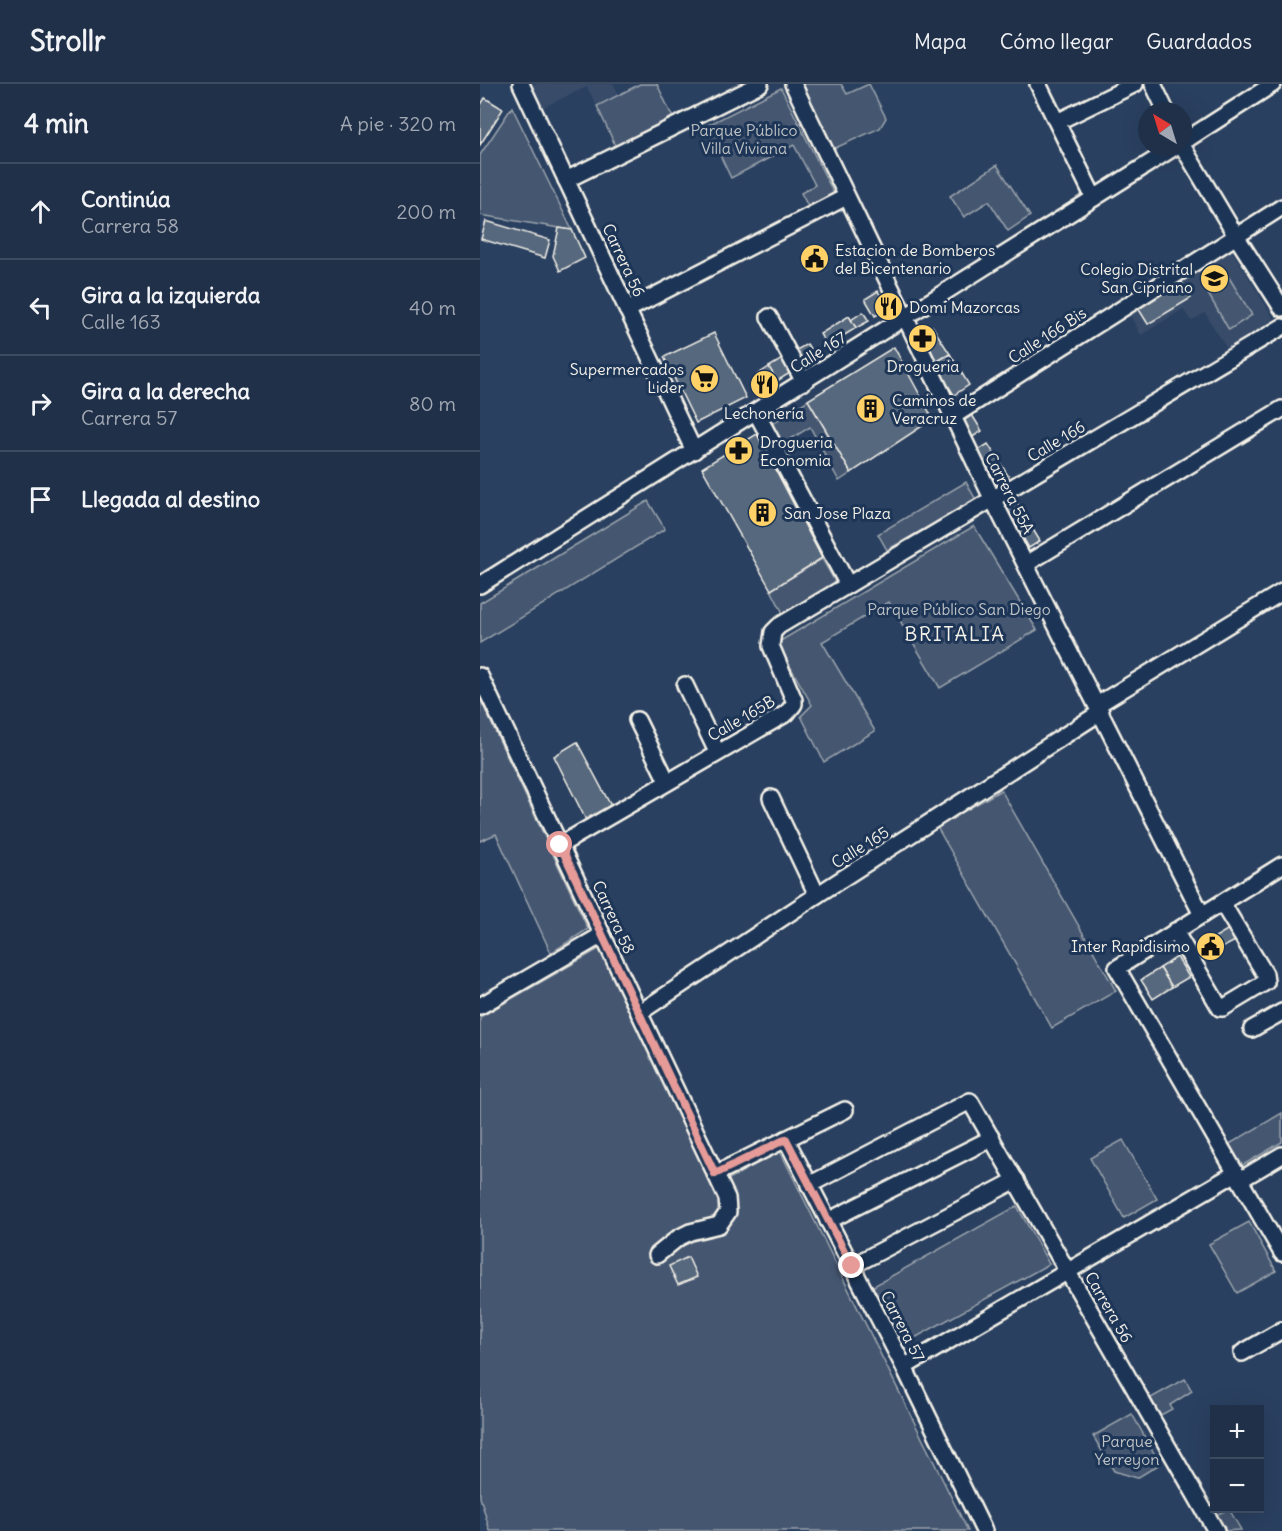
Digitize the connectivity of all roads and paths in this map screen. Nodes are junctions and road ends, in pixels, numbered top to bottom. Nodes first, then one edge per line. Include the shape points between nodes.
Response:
1 (521, 84) edge
2 (760, 84) edge
3 (793, 84) edge
4 (1038, 84) edge
5 (1134, 84) edge
6 (1153, 84) edge
7 (1264, 86) edge
8 (1162, 102) edge
9 (1057, 122) junction
10 (1192, 136) edge
11 (1161, 156) edge
12 (1188, 156) edge
13 (566, 180) junction
14 (846, 197) junction
15 (1094, 198) junction
16 (1282, 207) edge
17 (1236, 236) junction
18 (1282, 308) edge
19 (627, 310) junction
20 (769, 317) dead end
21 (905, 319) junction
22 (1282, 327) edge
23 (804, 382) junction
24 (1282, 409) edge
25 (756, 412) junction
26 (952, 417) junction
27 (693, 451) junction
28 (993, 500) junction
29 (1026, 564) junction
30 (480, 585) edge
31 (848, 585) junction
32 (1282, 592) edge
33 (480, 676) edge
34 (685, 685) dead end
35 (1099, 708) junction
36 (637, 720) dead end
37 (717, 752) junction
38 (667, 782) junction
39 (771, 798) dead end
40 (560, 845) junction
41 (1282, 865) edge
42 (817, 895) junction
43 (1222, 903) junction
44 (1202, 915) junction
45 (1175, 931) junction
46 (602, 935) junction
47 (480, 1006) edge
48 (1282, 1012) edge
49 (639, 1013) junction
50 (1252, 1029) dead end
51 (845, 1110) dead end
52 (992, 1138) junction
53 (786, 1139) junction
54 (1282, 1155) edge
55 (715, 1174) junction
56 (1238, 1176) junction
57 (1016, 1180) junction
58 (809, 1185) junction
59 (828, 1221) junction
60 (1282, 1253) edge
61 (657, 1255) dead end
62 (852, 1266) junction
63 (1068, 1271) junction
64 (1282, 1330) edge
65 (1242, 1353) dead end
66 (904, 1367) junction
67 (984, 1531) edge
68 (1216, 1531) edge

1 - 13 street, Carrera 56
2 - 13 street
3 - 14 street, Carrera 55A
4 - 9 street
5 - 9 street
6 - 8 street
7 - 10 street
9 - 15 street
11 - 15 street, Calle 167
12 - 17 street
13 - 19 street, Carrera 56
14 - 19 street
14 - 21 street, Carrera 55A
15 - 21 street, Calle 167
16 - 17 street, Calle 166 Bis
17 - 18 street
17 - 26 street, Calle 166 Bis
19 - 27 street, Carrera 56
20 - 23 street
21 - 23 street, Calle 167
21 - 26 street, Carrera 55A
22 - 28 street, Calle 166
23 - 25 street, Calle 167
24 - 29 street
25 - 27 street, Calle 167
25 - 31 street
26 - 28 street, Carrera 55A
27 - 30 street, Calle 167
28 - 29 street, Carrera 55A
28 - 31 street, Calle 166
29 - 35 street, Carrera 55A
31 - 37 street, Calle 165B via 773,632 771,646 794,700 791,708
32 - 35 street, Calle 165
33 - 40 street, Carrera 58
34 - 37 street
35 - 42 street, Calle 165
35 - 44 street, Carrera 55A
36 - 38 street
37 - 38 street, Calle 165B
38 - 40 street, Calle 165B
39 - 42 street
40 - 46 street, Carrera 58
41 - 43 street
42 - 49 street, Calle 165
43 - 44 street
43 - 45 street via 1267,978 1223,1008
44 - 45 street
45 - 56 street via 1117,968
46 - 47 street
46 - 49 street, Carrera 58
48 - 50 street
49 - 55 street, Carrera 58
51 - 53 street
52 - 57 street, Carrera 56
52 - 58 street, Carrera 56 via 970,1101
52 - 59 street
53 - 55 street
53 - 58 street, Carrera 57
54 - 56 street
55 - 61 street, Carrera 58 via 727,1198 728,1212 719,1225 684,1235
56 - 60 street
56 - 63 street
57 - 62 street
57 - 63 street, Carrera 56
58 - 59 street, Carrera 57
59 - 62 street, Carrera 57
62 - 66 street, Carrera 57
63 - 66 street
63 - 68 street, Carrera 56
64 - 65 street
66 - 67 street, Carrera 57

